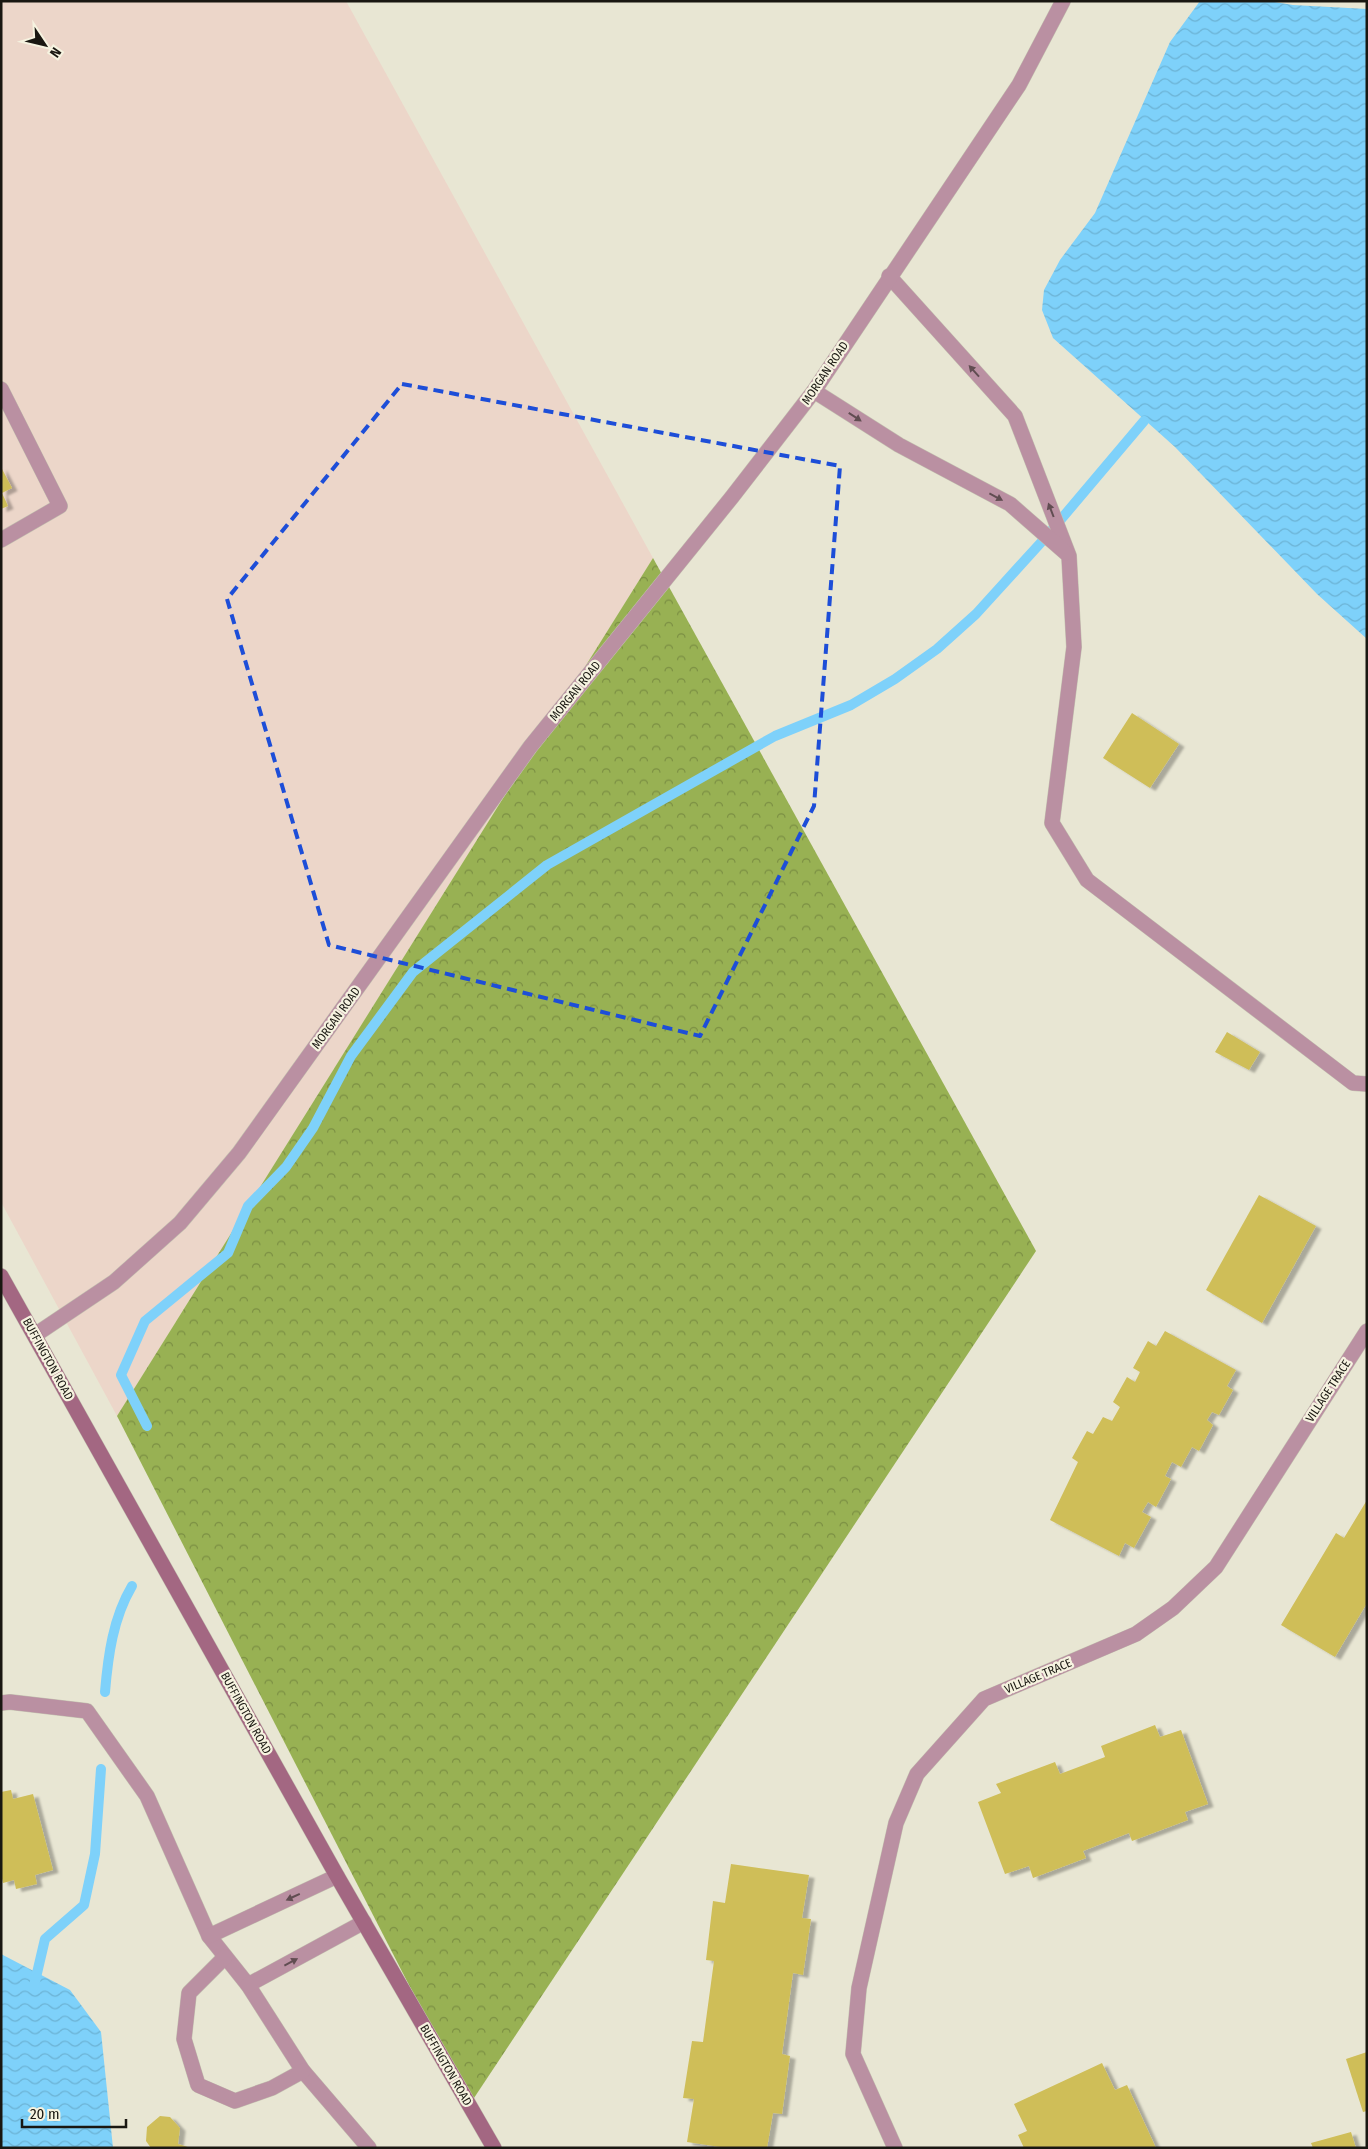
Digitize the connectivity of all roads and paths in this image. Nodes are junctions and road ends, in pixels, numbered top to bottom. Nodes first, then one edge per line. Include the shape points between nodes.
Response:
1 (1063, 1) edge
2 (889, 276) junction
3 (1, 389) edge
4 (814, 391) junction
5 (1, 540) edge
6 (1069, 556) junction
7 (1367, 1084) edge
8 (1, 1276) edge
9 (1367, 1331) edge
10 (35, 1335) junction
11 (6, 1703) edge
12 (337, 1876) junction
13 (364, 1922) junction
14 (209, 1936) junction
15 (225, 1957) junction
16 (248, 1985) junction
17 (303, 2071) junction
18 (368, 2148) edge
19 (494, 2148) edge
20 (895, 2148) edge

1 - 2 street, MORGAN ROAD via 1019,85
2 - 4 street, MORGAN ROAD
6 -> 2 street via 1015,416
3 - 5 street via 60,506
4 -> 6 street via 899,445 1010,504
4 - 10 street, MORGAN ROAD via 530,746 239,1153 173,1230 114,1282
6 - 7 street via 1074,647 1052,823 1087,880 1353,1083
8 - 10 street, BUFFINGTON ROAD
9 - 20 street, VILLAGE TRACE via 1216,1567 1173,1608 1136,1634 984,1699 917,1774 896,1823 859,1988 853,2054
10 - 12 street, BUFFINGTON ROAD
11 - 14 street via 87,1711 147,1796
12 - 13 street, BUFFINGTON ROAD
12 -> 14 street
16 -> 13 street
13 - 19 street, BUFFINGTON ROAD
14 - 15 street
15 - 16 street
15 - 17 street via 190,1993 184,2039 198,2085 235,2101 272,2088
16 - 17 street
17 - 18 street

